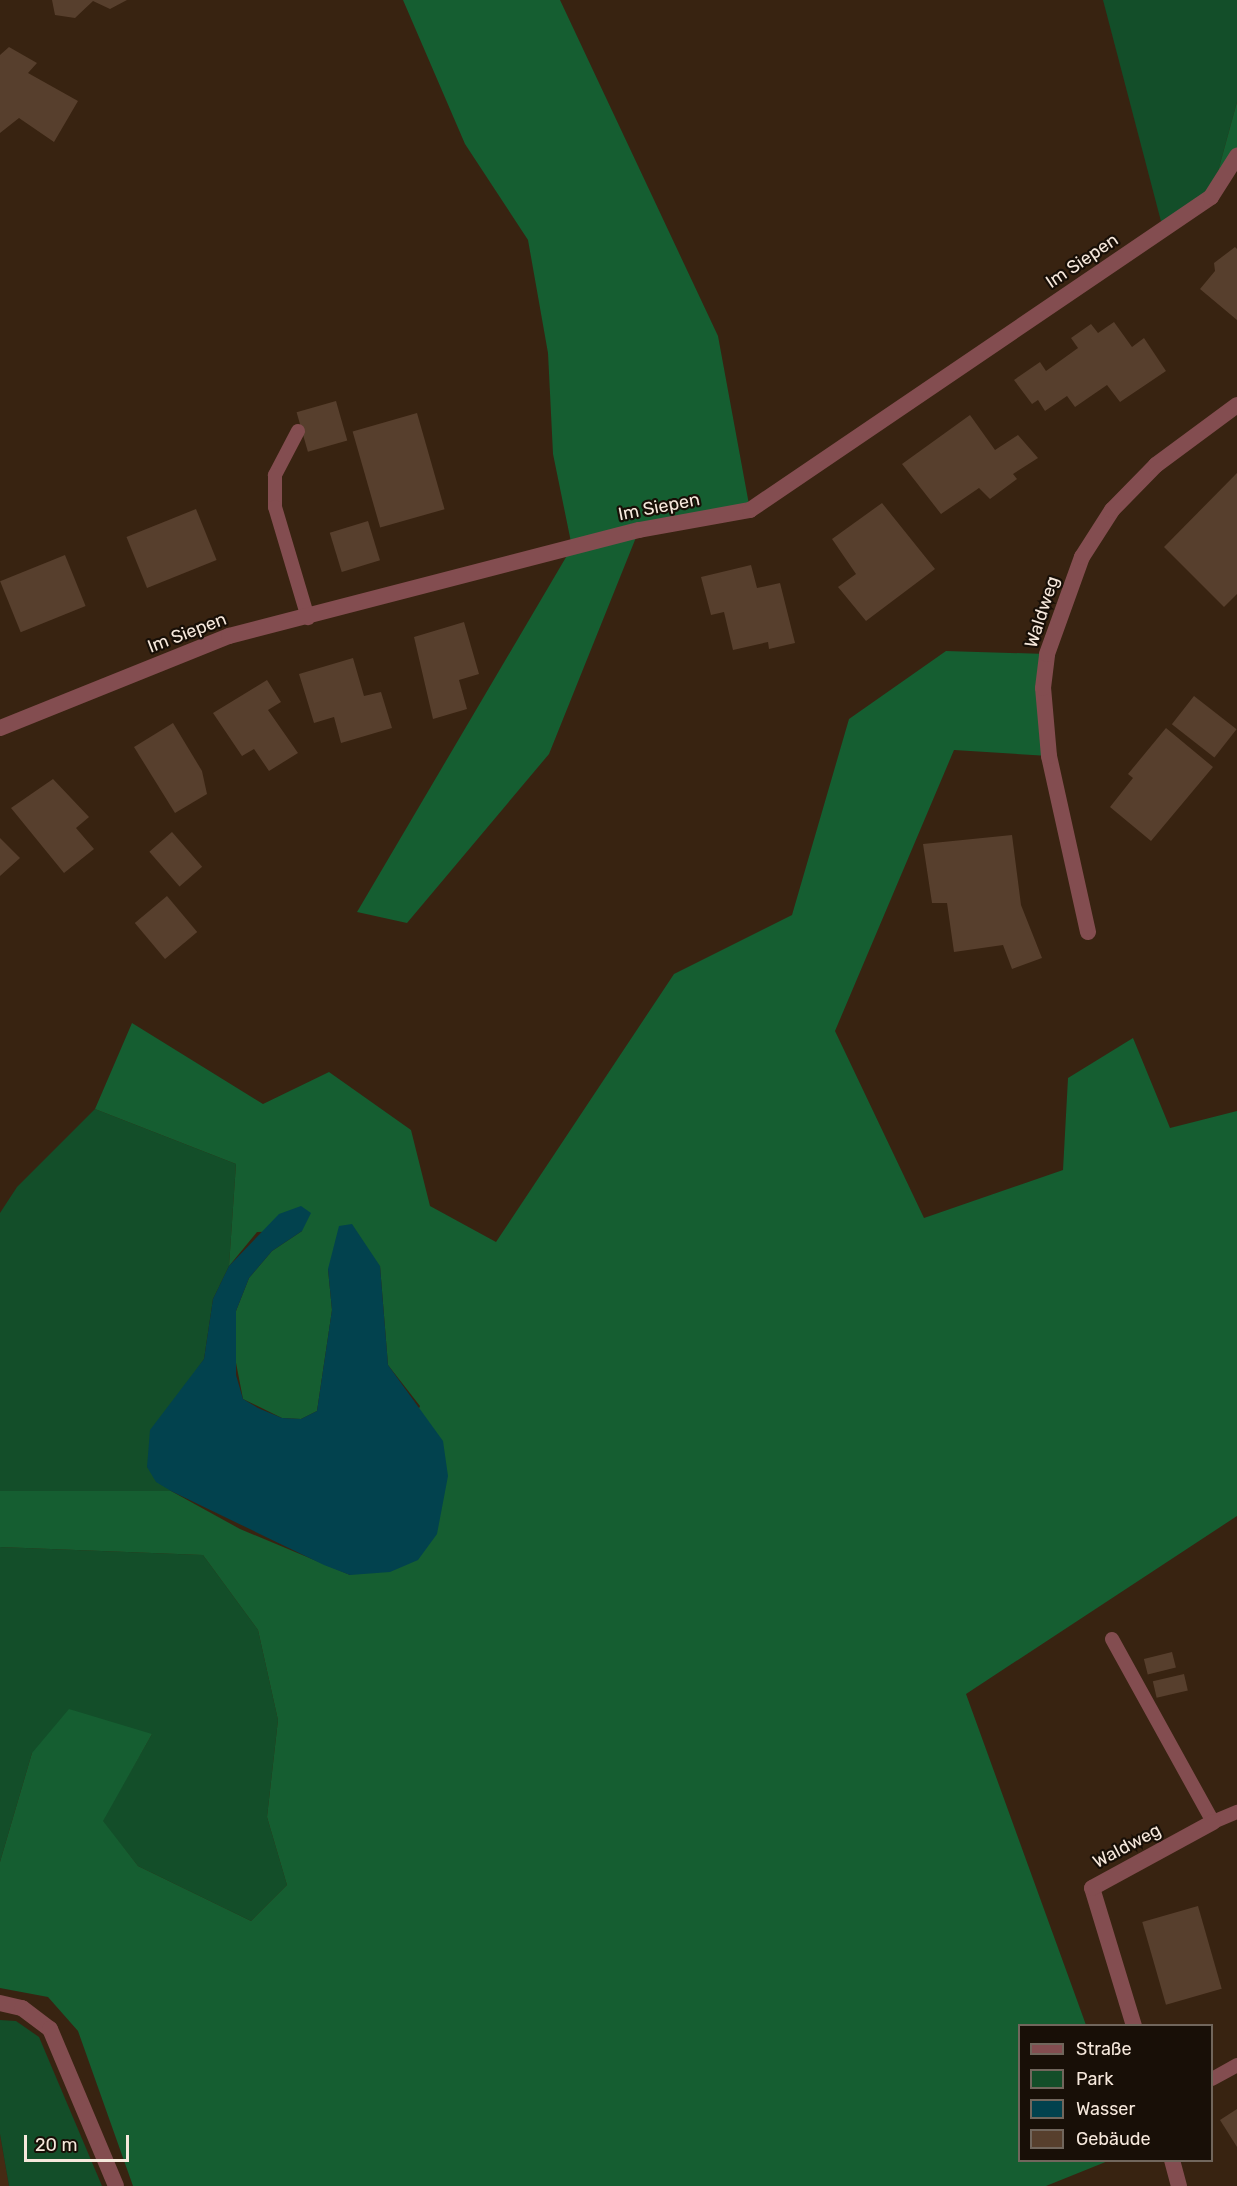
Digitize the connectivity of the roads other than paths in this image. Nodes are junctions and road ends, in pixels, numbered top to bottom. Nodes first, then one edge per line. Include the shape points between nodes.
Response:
1 (1237, 156) edge
2 (1237, 405) edge
3 (298, 432) dead end
4 (308, 618) junction
5 (0, 728) edge
6 (1088, 932) dead end
7 (1112, 1639) dead end
8 (1237, 1812) edge
9 (1213, 1822) junction
10 (0, 2002) edge
11 (1134, 2024) edge
12 (1237, 2065) edge
13 (1213, 2078) edge
14 (1173, 2162) edge
15 (116, 2186) edge
16 (1179, 2186) edge

1 - 4 street, Im Siepen via 1211,197 750,510 639,530
2 - 6 street, Waldweg via 1156,465 1112,510 1082,557 1049,645 1043,688 1049,756
3 - 4 lane via 275,475 275,507
4 - 5 street, Im Siepen via 229,636
7 - 9 lane
8 - 9 lane
9 - 11 street, Waldweg via 1092,1887
10 - 15 street via 22,2007 50,2029
12 - 13 lane
14 - 16 street

